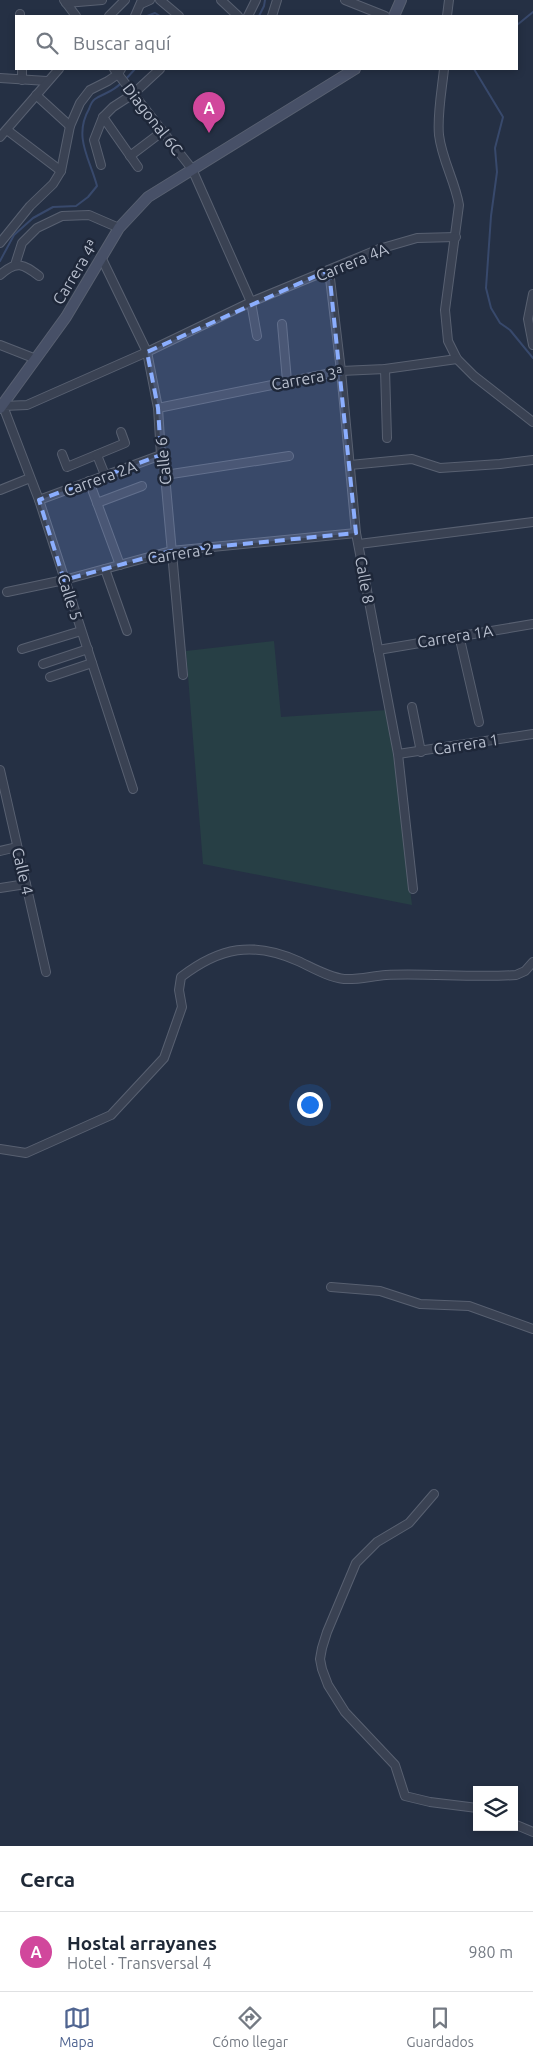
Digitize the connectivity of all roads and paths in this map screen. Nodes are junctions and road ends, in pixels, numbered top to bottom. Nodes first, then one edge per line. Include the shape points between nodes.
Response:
1 (102, 0) edge
2 (125, 0) edge
3 (150, 0) edge
4 (160, 0) edge
5 (221, 0) edge
6 (256, 0) edge
7 (277, 0) edge
8 (345, 0) edge
9 (401, 0) edge
10 (449, 0) edge
11 (65, 1) edge
12 (141, 2) edge
13 (75, 15) edge
14 (110, 15) edge
15 (136, 15) edge
16 (178, 15) edge
17 (237, 15) edge
18 (248, 15) edge
19 (272, 15) edge
20 (382, 15) edge
21 (394, 15) edge
22 (447, 15) edge
23 (22, 70) edge
24 (58, 70) edge
25 (159, 70) edge
26 (353, 70) edge
27 (444, 70) edge
28 (119, 73) edge
29 (0, 78) edge
30 (22, 80) junction
31 (47, 81) junction
32 (133, 94) junction
33 (36, 95) junction
34 (103, 117) junction
35 (70, 126) junction
36 (7, 130) junction
37 (163, 131) junction
38 (0, 138) edge
39 (130, 156) junction
40 (101, 165) dead end
41 (138, 167) dead end
42 (192, 169) junction
43 (61, 171) junction
44 (119, 228) junction
45 (456, 236) junction
46 (0, 243) edge
47 (100, 257) junction
48 (15, 265) junction
49 (329, 270) junction
50 (0, 275) edge
51 (39, 276) dead end
52 (533, 294) edge
53 (251, 302) junction
54 (531, 320) edge
55 (282, 324) dead end
56 (257, 336) dead end
57 (0, 345) edge
58 (533, 345) edge
59 (147, 352) junction
60 (36, 359) junction
61 (457, 359) junction
62 (385, 369) junction
63 (341, 371) junction
64 (287, 381) junction
65 (1, 407) edge
66 (158, 408) junction
67 (533, 422) edge
68 (121, 432) dead end
69 (388, 438) dead end
70 (62, 454) dead end
71 (97, 455) junction
72 (161, 455) junction
73 (289, 456) dead end
74 (533, 460) edge
75 (350, 465) junction
76 (165, 475) junction
77 (105, 476) junction
78 (30, 478) junction
79 (90, 481) junction
80 (142, 486) dead end
81 (0, 490) edge
82 (39, 500) junction
83 (97, 503) junction
84 (533, 522) edge
85 (356, 533) junction
86 (359, 544) junction
87 (171, 551) junction
88 (120, 565) junction
89 (105, 569) junction
90 (64, 580) junction
91 (7, 592) dead end
92 (533, 624) edge
93 (81, 631) junction
94 (126, 631) dead end
95 (459, 635) junction
96 (22, 649) dead end
97 (88, 649) junction
98 (378, 650) junction
99 (92, 663) junction
100 (43, 664) dead end
101 (183, 675) dead end
102 (50, 678) dead end
103 (412, 707) dead end
104 (478, 722) dead end
105 (533, 734) edge
106 (420, 752) junction
107 (398, 754) junction
108 (0, 770) edge
109 (133, 790) dead end
110 (17, 847) junction
111 (0, 851) edge
112 (26, 884) junction
113 (0, 888) edge
114 (413, 889) dead end
115 (533, 962) edge
116 (46, 972) dead end
117 (0, 1149) edge
118 (331, 1287) dead end
119 (533, 1329) edge
120 (434, 1494) dead end
121 (473, 1807) edge
122 (518, 1826) edge
123 (533, 1832) edge

1 - 11 street
2 - 14 street
3 - 12 street
4 - 16 street
5 - 17 street
6 - 18 street
7 - 19 street
8 - 20 street
9 - 21 street
10 - 22 street
11 - 13 street
12 - 15 street
23 - 30 street
24 - 31 street
25 - 32 street
26 - 42 street, Carrera 4ª
27 - 45 street via 439,133 446,166 458,198
28 - 32 street, Diagonal 6C
28 - 35 street via 90,90
29 - 30 street
30 - 31 street
31 - 33 street
32 - 34 street
32 - 37 street, Diagonal 6C
33 - 35 street
33 - 36 street
34 - 39 street
34 - 40 street via 94,140
35 - 43 street
36 - 38 street
36 - 43 street
37 - 39 street
37 - 42 street, Diagonal 6C
39 - 41 street
42 - 44 street, Carrera 4ª via 148,197
42 - 53 street, Diagonal 6C
43 - 46 street
44 - 47 street, Carrera 4ª
44 - 48 street via 89,215 62,216 37,228 22,243
45 - 49 street, Carrera 4A via 417,238 379,249
45 - 61 street via 445,310 448,341
47 - 59 street, Calle 6
47 - 60 street, Carrera 4ª via 66,316
48 - 50 street
48 - 51 street via 25,265
49 - 53 street, Carrera 4A
49 - 63 street, Calle 8
52 - 54 street
53 - 56 street, Diagonal 6C
53 - 59 street, Carrera 4A
54 - 58 street
55 - 64 street
57 - 60 street
59 - 65 street, Carrera 4A via 27,404
59 - 66 street, Calle 6
60 - 65 street, Carrera 4ª
61 - 62 street, Carrera 3ª
61 - 67 street
62 - 63 street, Carrera 3ª
62 - 69 street
63 - 64 street, Carrera 3ª
63 - 75 street, Calle 8
64 - 66 street, Carrera 3ª
65 - 78 street, Calle 5
66 - 72 street, Calle 6
68 - 71 street via 125,443
70 - 71 street via 67,467
71 - 77 street
72 - 76 street, Calle 6
72 - 77 street, Carrera 2A
73 - 76 street
74 - 75 street via 440,468 412,459
75 - 85 street, Calle 8
76 - 87 street, Calle 6
77 - 79 street, Carrera 2A
78 - 81 street
78 - 82 street, Calle 5
79 - 82 street, Carrera 2A
79 - 83 street
80 - 83 street
82 - 90 street, Calle 5
83 - 88 street
84 - 86 street
85 - 86 street, Calle 8
85 - 87 street, Carrera 2
86 - 98 street, Calle 8
87 - 88 street, Carrera 2
87 - 101 street, Calle 6
88 - 89 street, Carrera 2
89 - 90 street, Carrera 2
89 - 94 street
90 - 91 street, Carrera 2
90 - 93 street, Calle 5
92 - 95 street, Carrera 1A
93 - 96 street
93 - 97 street, Calle 5
95 - 98 street, Carrera 1A
95 - 104 street
97 - 99 street, Calle 5
97 - 100 street
98 - 107 street, Calle 8
99 - 102 street
99 - 109 street, Calle 5
103 - 106 street
105 - 106 street, Carrera 1
106 - 107 street, Carrera 1
107 - 114 street, Calle 8
108 - 110 street, Calle 4
110 - 111 street
110 - 112 street, Calle 4
112 - 113 street
112 - 116 street, Calle 4
115 - 117 street via 516,975 386,975 346,979 331,977 279,952 252,948 231,951 193,968 181,978 182,1007 164,1058 111,1115 26,1153
118 - 119 street via 380,1291 420,1304 469,1306
120 - 121 street via 409,1523 376,1542 356,1563 322,1648 322,1670 345,1712 395,1765 405,1796
122 - 123 street

